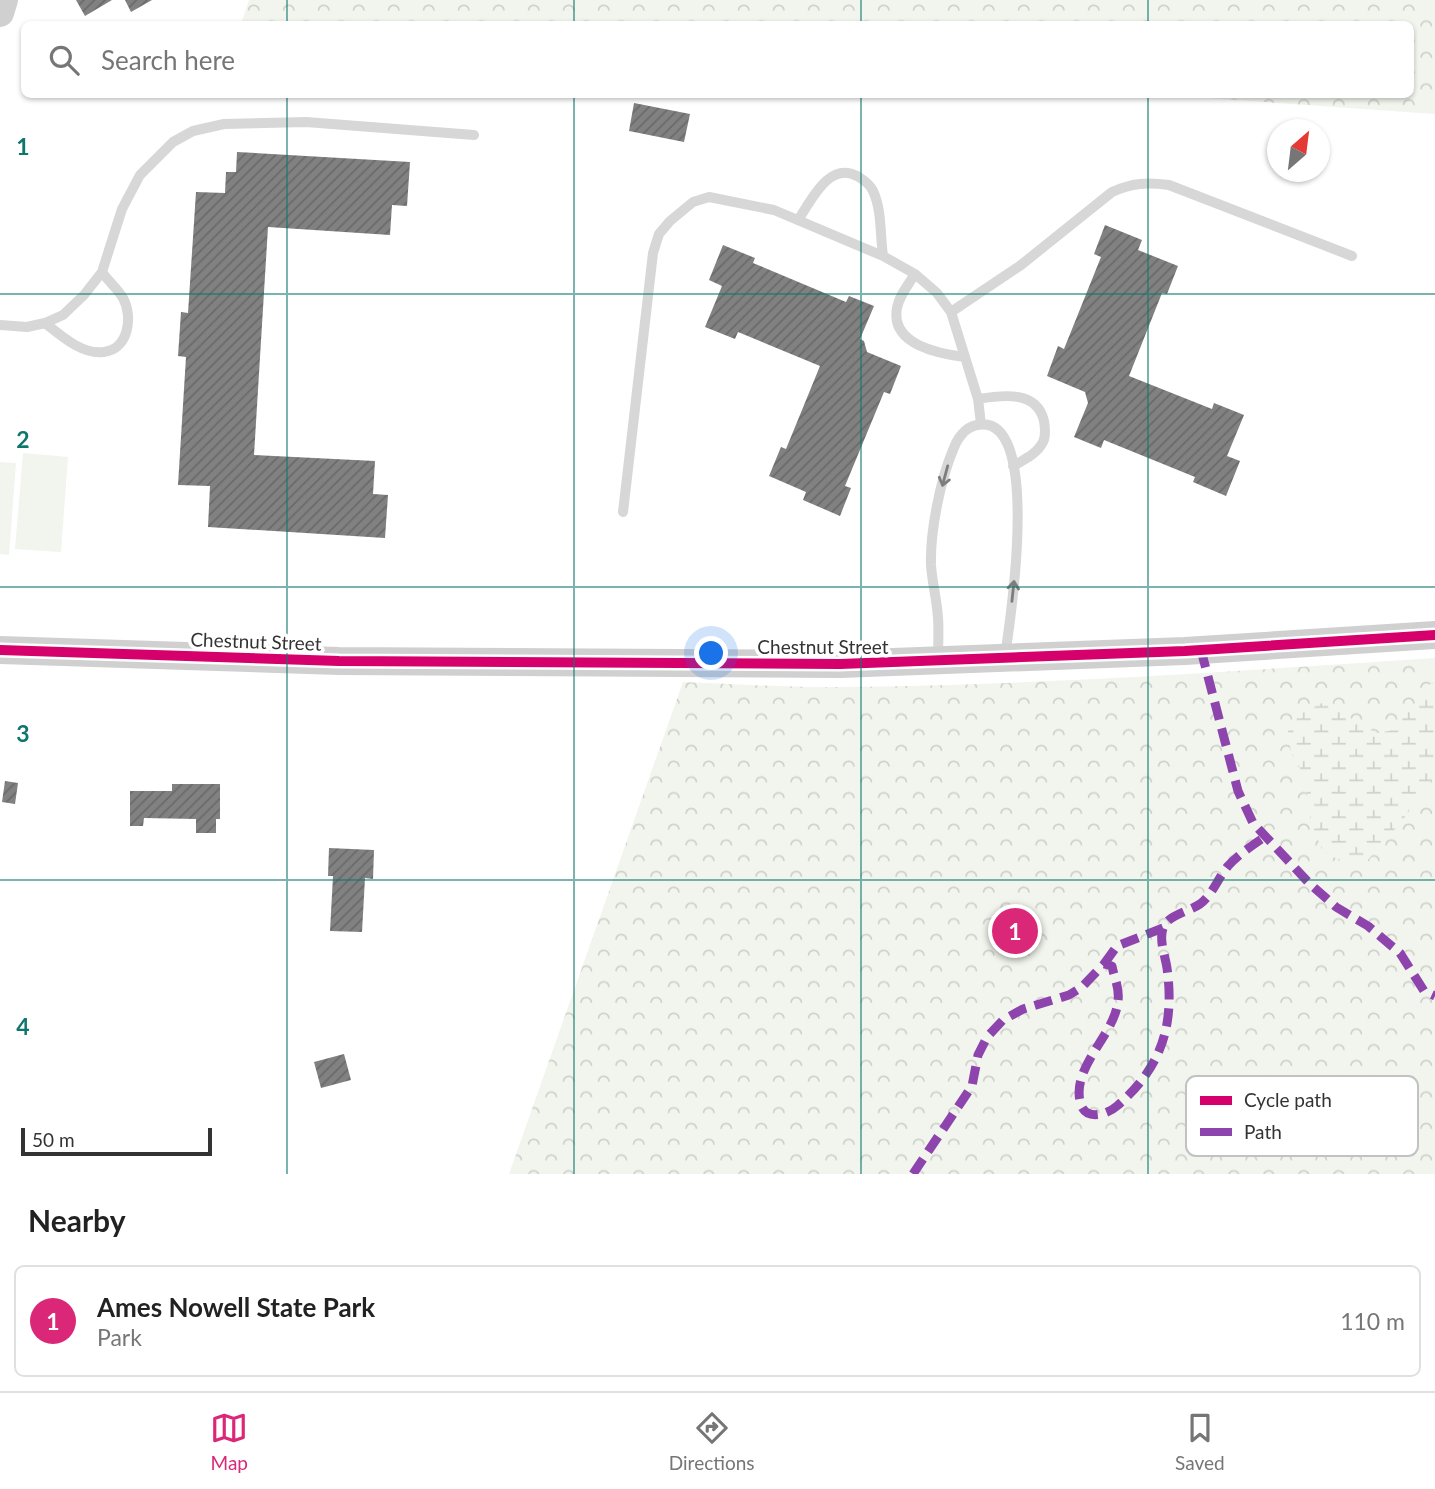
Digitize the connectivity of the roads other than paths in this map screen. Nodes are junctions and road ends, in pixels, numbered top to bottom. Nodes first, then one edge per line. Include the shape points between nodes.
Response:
1 (4, 0) edge
2 (0, 13) edge
3 (474, 135) dead end
4 (798, 220) junction
5 (883, 256) junction
6 (1352, 256) dead end
7 (102, 272) junction
8 (915, 274) junction
9 (951, 312) junction
10 (45, 323) junction
11 (0, 325) edge
12 (965, 357) junction
13 (978, 399) junction
14 (981, 424) junction
15 (1013, 466) junction
16 (622, 512) dead end
17 (1435, 635) edge
18 (0, 650) edge
19 (1005, 659) junction
20 (938, 661) junction

1 - 2 street
3 - 7 lane via 306,122 224,124 193,131 173,142 139,175 122,209
4 - 5 lane
4 - 5 lane via 825,182 834,175 853,174 873,189
4 - 16 lane via 774,210 709,197 693,202 659,234
5 - 8 lane
6 - 9 lane via 1169,186 1147,182 1112,192 1021,265
7 - 10 lane via 63,315
7 - 10 lane via 129,314 125,337 115,347 104,352 83,348
8 - 9 lane
8 - 12 lane via 902,295 897,322 912,341 925,348
9 - 12 lane
10 - 11 lane
12 - 13 lane
13 - 14 lane
13 - 15 lane via 1018,396 1032,402 1042,414 1044,442
14 - 15 lane via 1003,432
14 -> 20 lane via 962,432 953,449 935,527 931,564
19 -> 15 lane via 1018,541
17 - 19 street, Chestnut Street
18 - 20 street, Chestnut Street via 339,661
19 - 20 street, Chestnut Street

